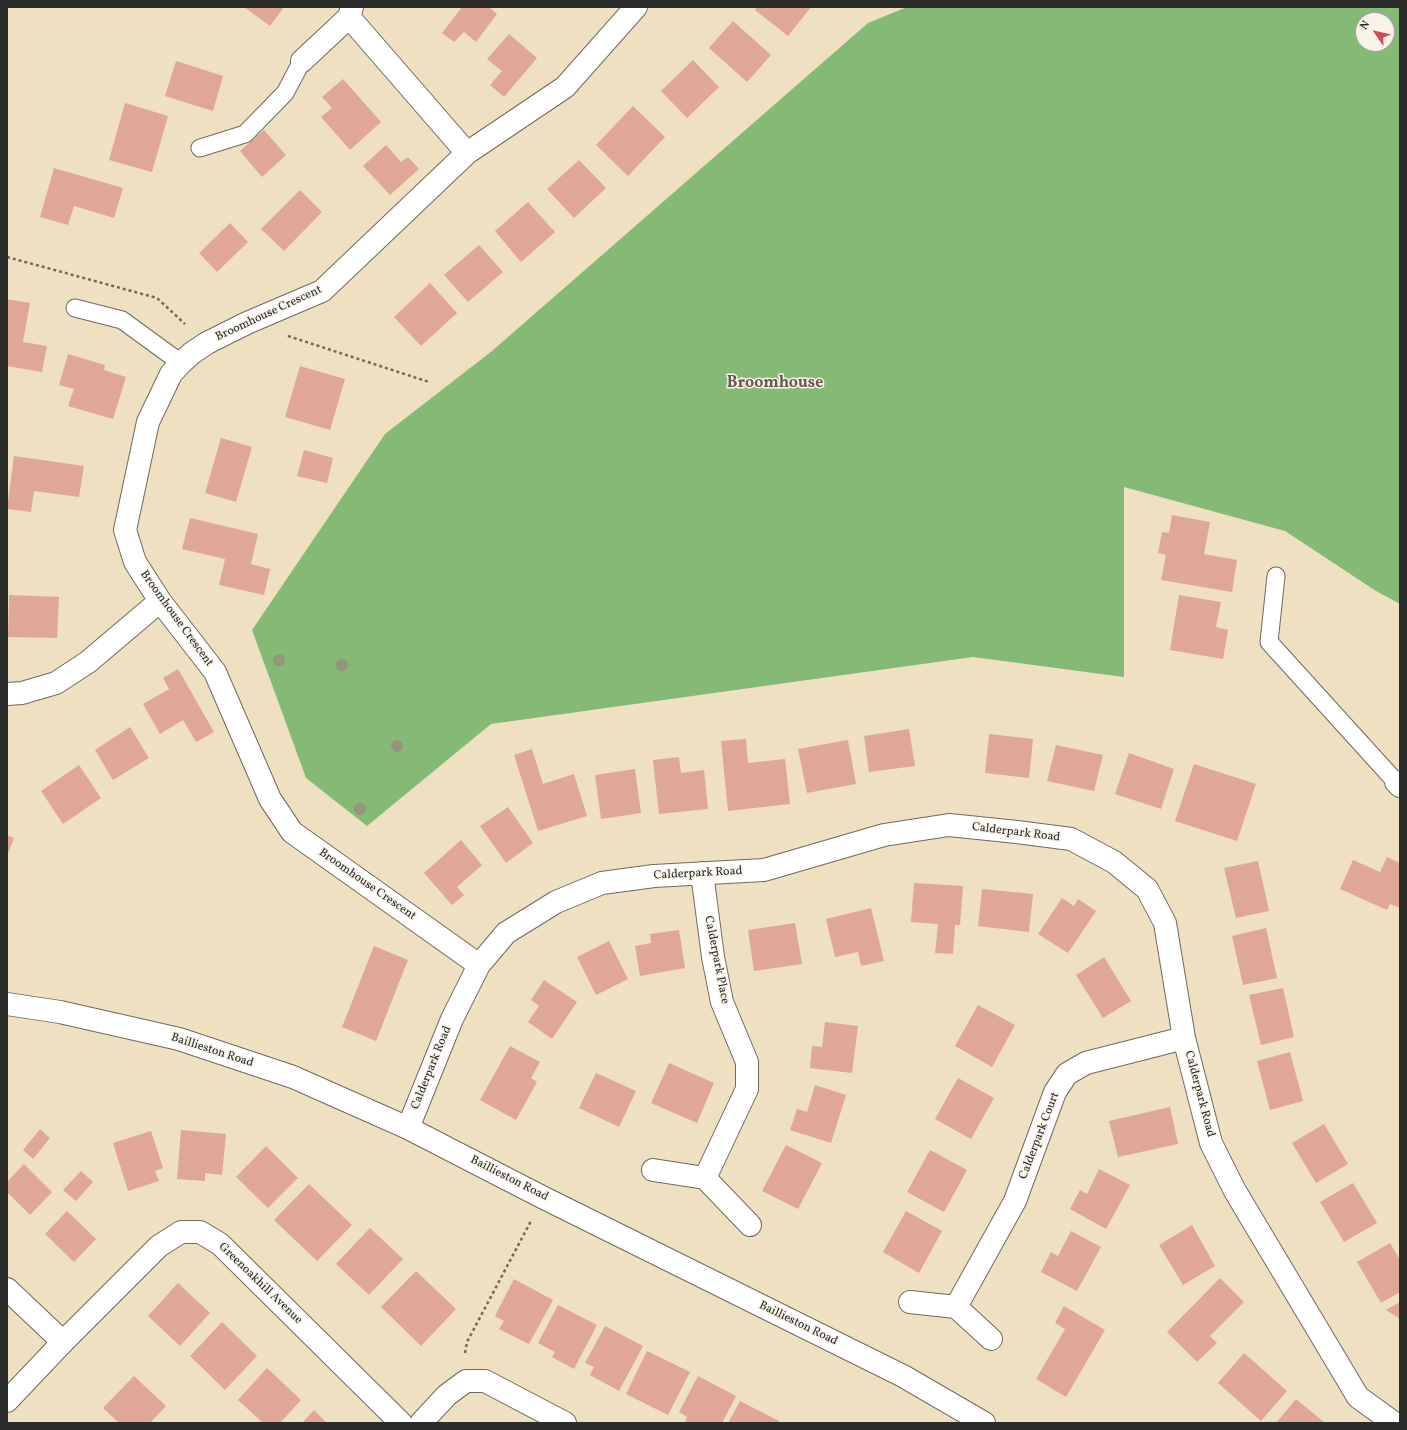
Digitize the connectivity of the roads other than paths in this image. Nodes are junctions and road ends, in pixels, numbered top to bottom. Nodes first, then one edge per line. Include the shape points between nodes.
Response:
1 (636, 7) edge
2 (351, 12) edge
3 (302, 61) joint
4 (200, 148) dead end
5 (467, 153) junction
6 (75, 308) dead end
7 (181, 363) junction
8 (1276, 576) dead end
9 (160, 601) junction
10 (7, 694) edge
11 (1398, 784) edge
12 (702, 874) junction
13 (479, 965) junction
14 (7, 1004) edge
15 (1184, 1038) junction
16 (408, 1128) junction
17 (653, 1170) dead end
18 (705, 1178) junction
19 (750, 1225) dead end
20 (7, 1289) edge
21 (910, 1302) dead end
22 (956, 1307) junction
23 (991, 1339) dead end
24 (63, 1342) junction
25 (7, 1401) edge
26 (401, 1423) edge
27 (421, 1423) edge
28 (565, 1423) edge
29 (984, 1423) edge
30 (1394, 1423) edge

1 - 5 street, Broomhouse Crescent via 565,87
2 - 3 street
2 - 5 street
3 - 4 lane via 284,93 245,134
5 - 7 street, Broomhouse Crescent via 322,291 207,343
6 - 7 lane via 122,320
7 - 9 street, Broomhouse Crescent via 172,374 148,422 125,530 135,562
8 - 11 lane via 1269,642
9 - 10 street via 88,662 56,683 22,693
9 - 13 street, Broomhouse Crescent via 215,672 270,800 292,832
12 - 13 street, Calderpark Road via 654,876 602,883 556,902 506,933
12 - 15 street, Calderpark Road via 764,870 884,835 949,825 1071,839 1114,862 1147,889 1165,922
12 - 18 street, Calderpark Place via 722,1002 747,1062 747,1089
13 - 16 street, Calderpark Road via 452,1019
14 - 16 street, Baillieston Road via 60,1012 179,1039 293,1077
15 - 22 street, Calderpark Court via 1086,1063 1067,1074 1055,1092 1015,1201
15 - 30 street, Calderpark Road via 1211,1143 1235,1191 1358,1397
16 - 29 street, Baillieston Road via 903,1376
17 - 18 street
18 - 19 street
20 - 24 street
21 - 22 street
22 - 23 street
24 - 25 street, Greenoakhill Avenue
24 - 26 street, Greenoakhill Avenue via 159,1246 181,1232 200,1232 220,1244
27 - 28 street via 447,1395 466,1381 485,1381

